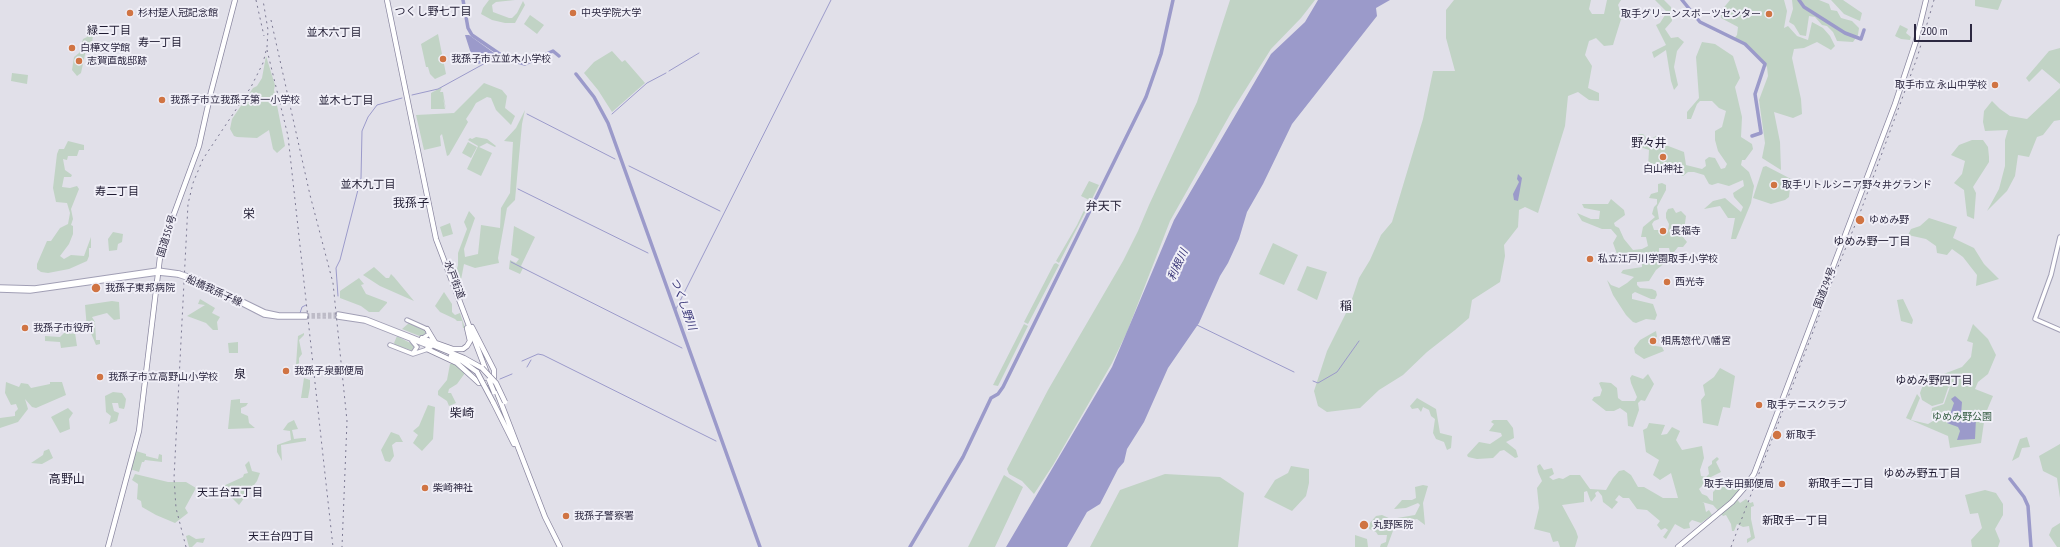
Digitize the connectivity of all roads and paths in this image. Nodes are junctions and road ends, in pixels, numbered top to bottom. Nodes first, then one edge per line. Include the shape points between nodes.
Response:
1 (235, 0) edge
2 (388, 0) edge
3 (1926, 0) edge
4 (2060, 237) edge
5 (158, 272) junction
6 (452, 281) junction
7 (0, 287) edge
8 (0, 290) edge
9 (306, 316) tunnel mouth
10 (338, 316) tunnel mouth
11 (407, 320) dead end
12 (472, 327) junction
13 (426, 329) junction
14 (2060, 330) edge
15 (401, 334) junction
16 (422, 340) junction
17 (436, 343) junction
18 (390, 345) dead end
19 (430, 349) junction
20 (410, 353) junction
21 (458, 355) junction
22 (491, 379) junction
23 (495, 391) junction
24 (514, 444) junction
25 (529, 476) junction
26 (108, 547) edge
27 (557, 547) edge
28 (560, 547) edge
29 (1678, 547) edge

1 - 5 highway, 国道356号 via 199,146 164,241
2 - 6 highway, 水戸街道 via 435,234
2 - 12 highway, 水戸街道 via 437,233
3 - 29 highway, 国道294号 via 1905,75 1754,474 1732,502
4 - 14 main road via 2051,275 2035,319
5 - 7 main road, 船橋我孫子線 via 35,288
5 - 8 main road, 船橋我孫子線 via 36,290
5 - 9 main road, 船橋我孫子線, bridge via 179,274 199,282 264,315
5 - 26 highway, 国道356号 via 139,431
6 - 17 highway via 469,342 466,348 460,350
6 - 22 highway, 水戸街道
10 - 15 main road via 366,319
11 - 13 main road
12 - 19 highway via 494,370 494,377 490,383 478,382 463,367
12 - 22 highway, 水戸街道
13 - 16 main road via 428,336
13 - 17 highway
15 - 16 main road
15 - 19 main road
15 - 20 main road via 416,345 416,351
16 - 17 highway
16 - 21 highway
17 - 21 highway
18 - 20 main road
19 - 20 main road
19 - 24 highway, bridge via 462,361 477,372
21 - 25 highway, bridge via 482,368 496,383 505,402
22 - 23 highway, 水戸街道, bridge
23 - 24 highway, 水戸街道
23 - 25 highway, 水戸街道
24 - 27 highway, 水戸街道
25 - 28 highway, 水戸街道 via 549,528

